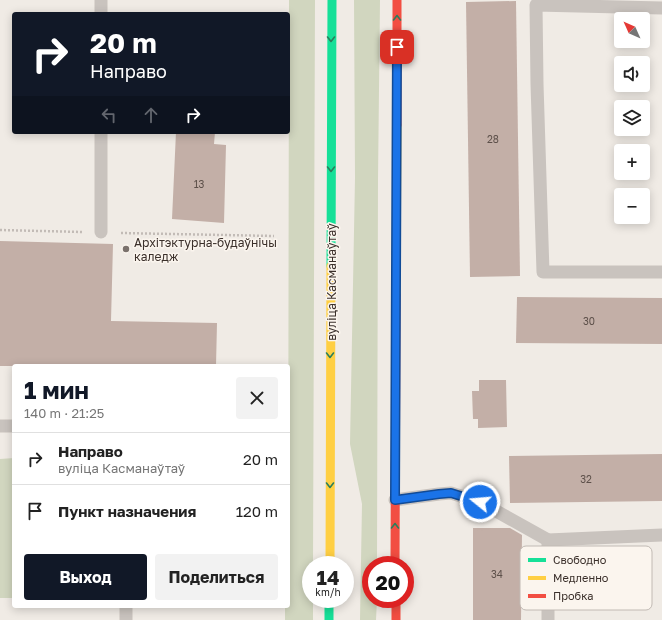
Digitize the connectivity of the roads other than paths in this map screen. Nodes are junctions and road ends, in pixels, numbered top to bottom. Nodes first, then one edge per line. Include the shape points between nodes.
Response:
1 (101, 0) edge
2 (332, 0) edge
3 (397, 0) edge
4 (662, 8) edge
5 (101, 12) edge
6 (101, 134) edge
7 (101, 232) road end
8 (662, 272) edge
9 (0, 426) edge
10 (12, 426) edge
11 (395, 500) junction
12 (662, 535) edge
13 (548, 540) junction
14 (548, 546) edge
15 (330, 556) edge
16 (395, 556) edge
17 (126, 608) edge
18 (330, 608) edge
19 (396, 608) edge
20 (126, 620) edge
21 (329, 620) edge
22 (396, 620) edge

1 - 5 lane
2 -> 15 main road, вуліца Касманаўтаў
11 -> 3 main road
4 - 8 lane via 536,5 543,272
6 - 7 lane
9 - 10 lane
11 - 13 lane via 451,493 480,502
16 -> 11 main road
12 - 13 lane
13 - 14 lane
17 - 20 lane
18 - 21 main road
19 - 22 main road

